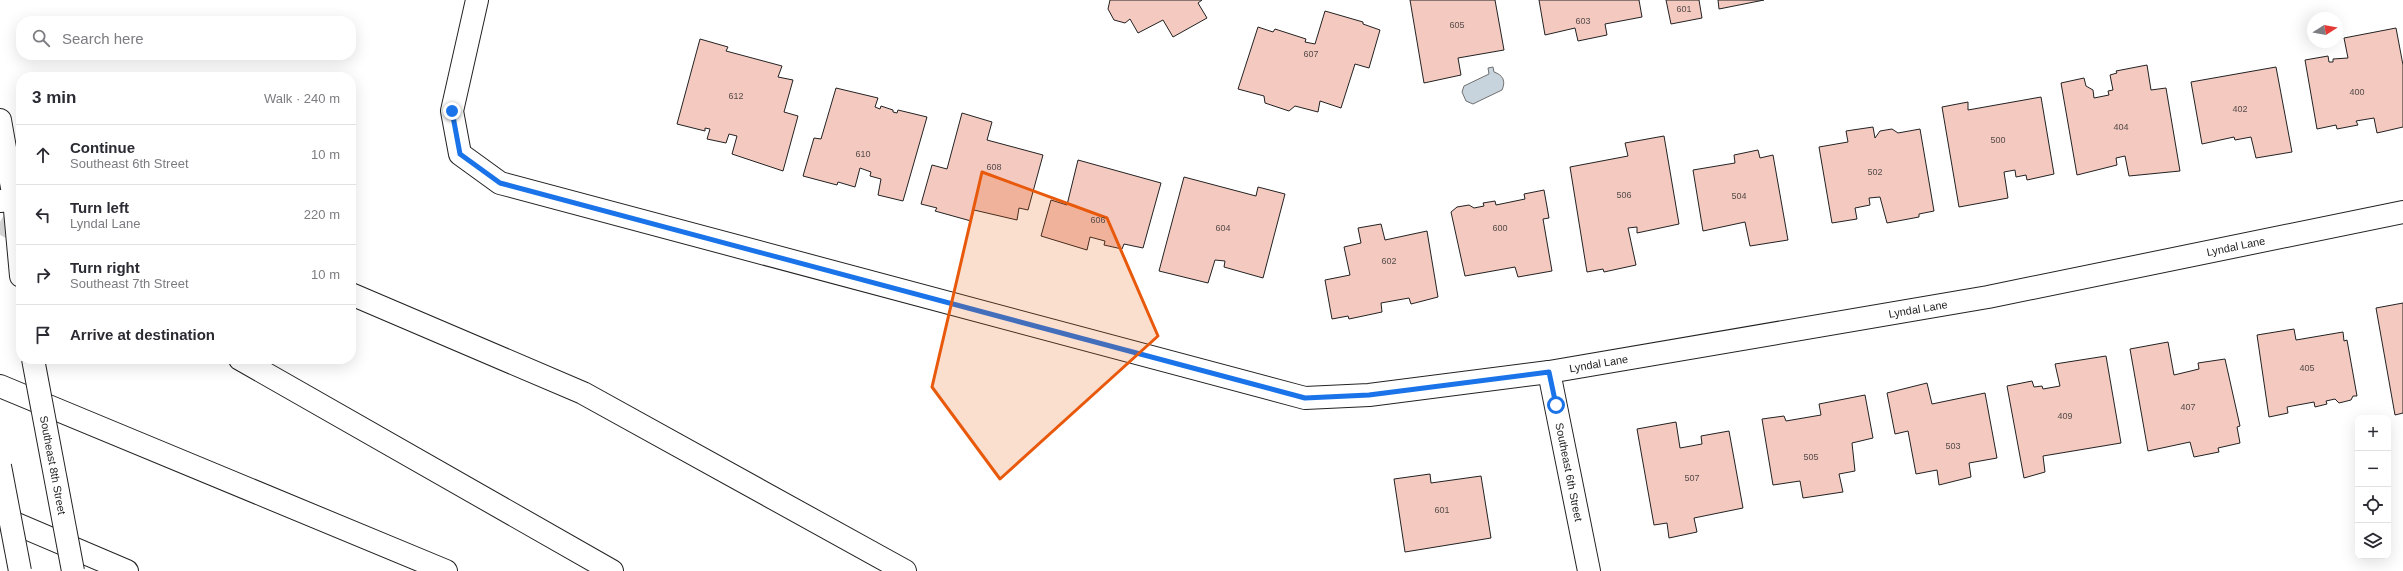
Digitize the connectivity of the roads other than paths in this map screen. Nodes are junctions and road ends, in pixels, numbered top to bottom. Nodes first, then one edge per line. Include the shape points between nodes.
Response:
1 (477, 0) edge
2 (0, 120) edge
3 (12, 200) edge
4 (2403, 212) edge
5 (16, 234) edge
6 (356, 296) edge
7 (34, 364) edge
8 (249, 364) edge
9 (1549, 372) junction
10 (0, 386) edge
11 (0, 466) edge
12 (0, 517) edge
13 (20, 571) edge
14 (72, 571) edge
15 (127, 571) edge
16 (446, 571) edge
17 (612, 571) edge
18 (905, 571) edge
19 (1589, 571) edge

1 - 9 main road, Lyndal Lane via 452,111 460,154 500,183 1305,398 1369,395
2 - 3 main road
3 - 5 main road
4 - 9 main road, Lyndal Lane via 1988,297
6 - 18 main road via 583,393
7 - 14 main road, Southeast 8th Street, bridge
8 - 17 main road
9 - 19 main road, Southeast 6th Street
10 - 16 main road
11 - 13 main road, bridge
12 - 15 main road

